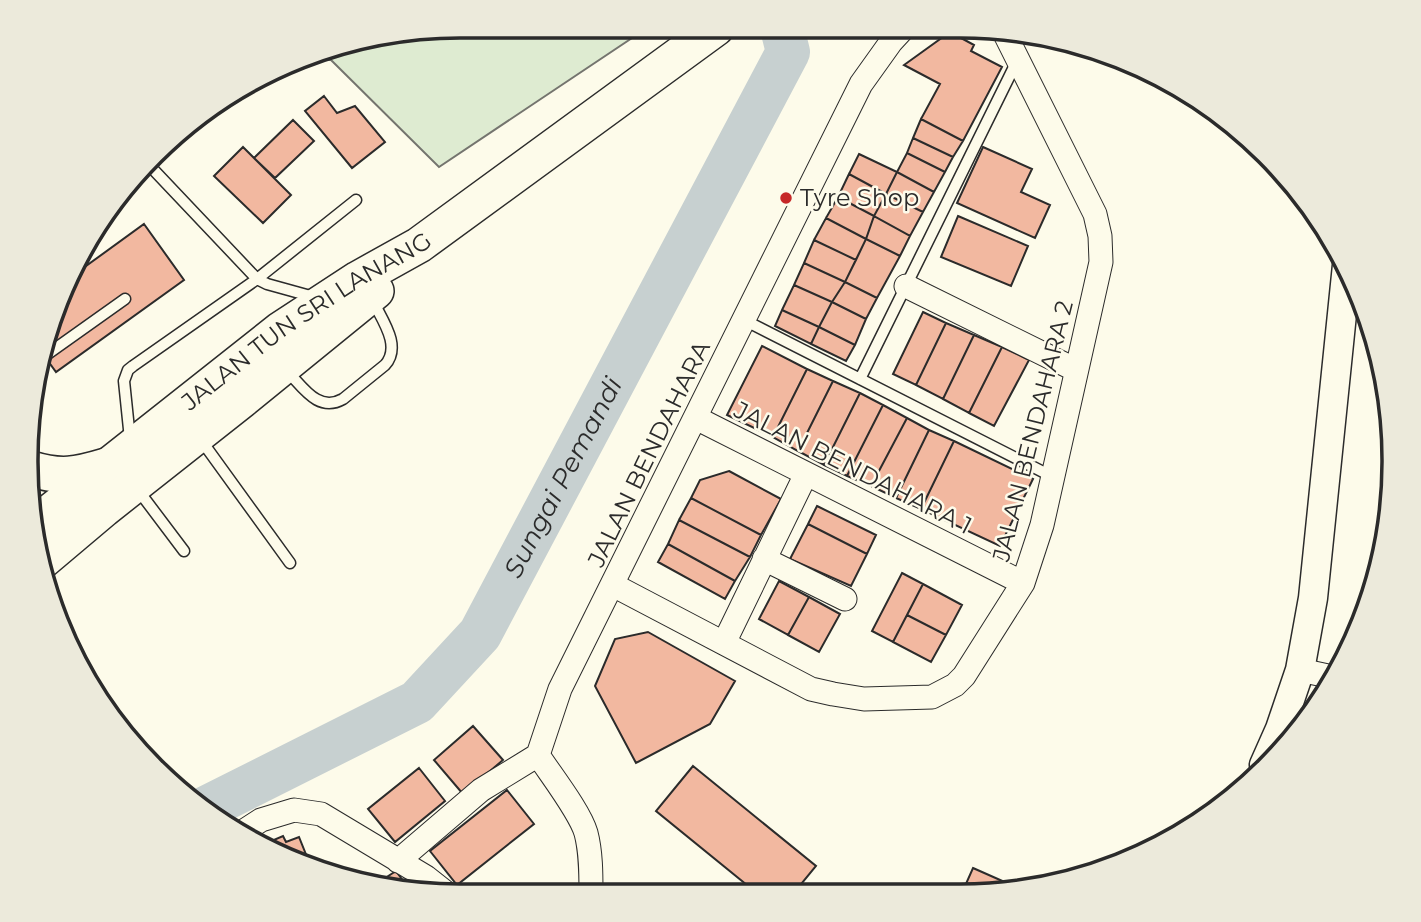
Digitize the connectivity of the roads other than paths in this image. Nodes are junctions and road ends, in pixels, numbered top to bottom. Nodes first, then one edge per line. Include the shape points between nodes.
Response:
1 (702, 38) edge
2 (895, 38) edge
3 (1009, 41) edge
4 (1018, 59) junction
5 (154, 170) edge
6 (356, 201) dead end
7 (419, 245) junction
8 (257, 279) junction
9 (906, 286) junction
10 (1345, 287) edge
11 (371, 296) junction
12 (125, 299) dead end
13 (326, 301) junction
14 (744, 320) junction
15 (54, 350) edge
16 (283, 367) junction
17 (1076, 370) junction
18 (860, 379) junction
19 (696, 418) junction
20 (197, 435) junction
21 (126, 466) junction
22 (38, 472) edge
23 (806, 474) junction
24 (1053, 477) junction
25 (43, 519) edge
26 (184, 551) dead end
27 (49, 552) edge
28 (764, 559) junction
29 (290, 563) dead end
30 (1023, 583) junction
31 (613, 585) junction
32 (845, 600) dead end
33 (724, 643) junction
34 (1300, 670) junction
35 (1324, 675) edge
36 (1273, 746) edge
37 (537, 755) junction
38 (250, 827) edge
39 (398, 861) junction
40 (434, 883) edge
41 (591, 884) edge

1 - 7 main road
2 - 14 street, JALAN BENDAHARA via 862,84
3 - 4 street, JALAN BENDAHARA 2
4 - 9 lane
4 - 17 street, JALAN BENDAHARA 2 via 1098,225 1101,262
5 - 8 lane
6 - 8 lane
7 - 11 main road, JALAN TUN SRI LANANG
7 - 13 main road, JALAN TUN SRI LANANG
8 - 13 lane
8 - 21 lane via 128,370 124,381
9 - 17 street
9 - 18 lane
10 - 34 street via 1313,598
11 - 16 main road, JALAN TUN SRI LANANG
11 - 16 lane via 393,346 390,360 343,399 319,402
12 - 15 lane
13 - 21 main road, JALAN TUN SRI LANANG via 280,331
14 - 18 lane
14 - 19 street, JALAN BENDAHARA
16 - 20 main road, JALAN TUN SRI LANANG
17 - 24 street, JALAN BENDAHARA 2
18 - 24 lane
19 - 23 street, JALAN BENDAHARA 1
19 - 31 street, JALAN BENDAHARA
20 - 21 main road, JALAN TUN SRI LANANG
20 - 29 lane
21 - 22 main road via 76,475
21 - 25 main road, JALAN TUN SRI LANANG
21 - 26 lane
21 - 27 main road, JALAN TUN SRI LANANG
23 - 28 street
23 - 30 street, JALAN BENDAHARA 1
24 - 30 street, JALAN BENDAHARA 2
28 - 32 street
28 - 33 street
30 - 33 street, JALAN BENDAHARA 2 via 964,676 932,697 864,699 811,689
31 - 33 street, JALAN BENDAHARA 2
31 - 37 street, JALAN BENDAHARA via 561,689
34 - 35 street
34 - 36 street
37 - 39 street via 481,790
37 - 41 street via 581,820
38 - 39 street via 294,810 321,814
39 - 40 street

